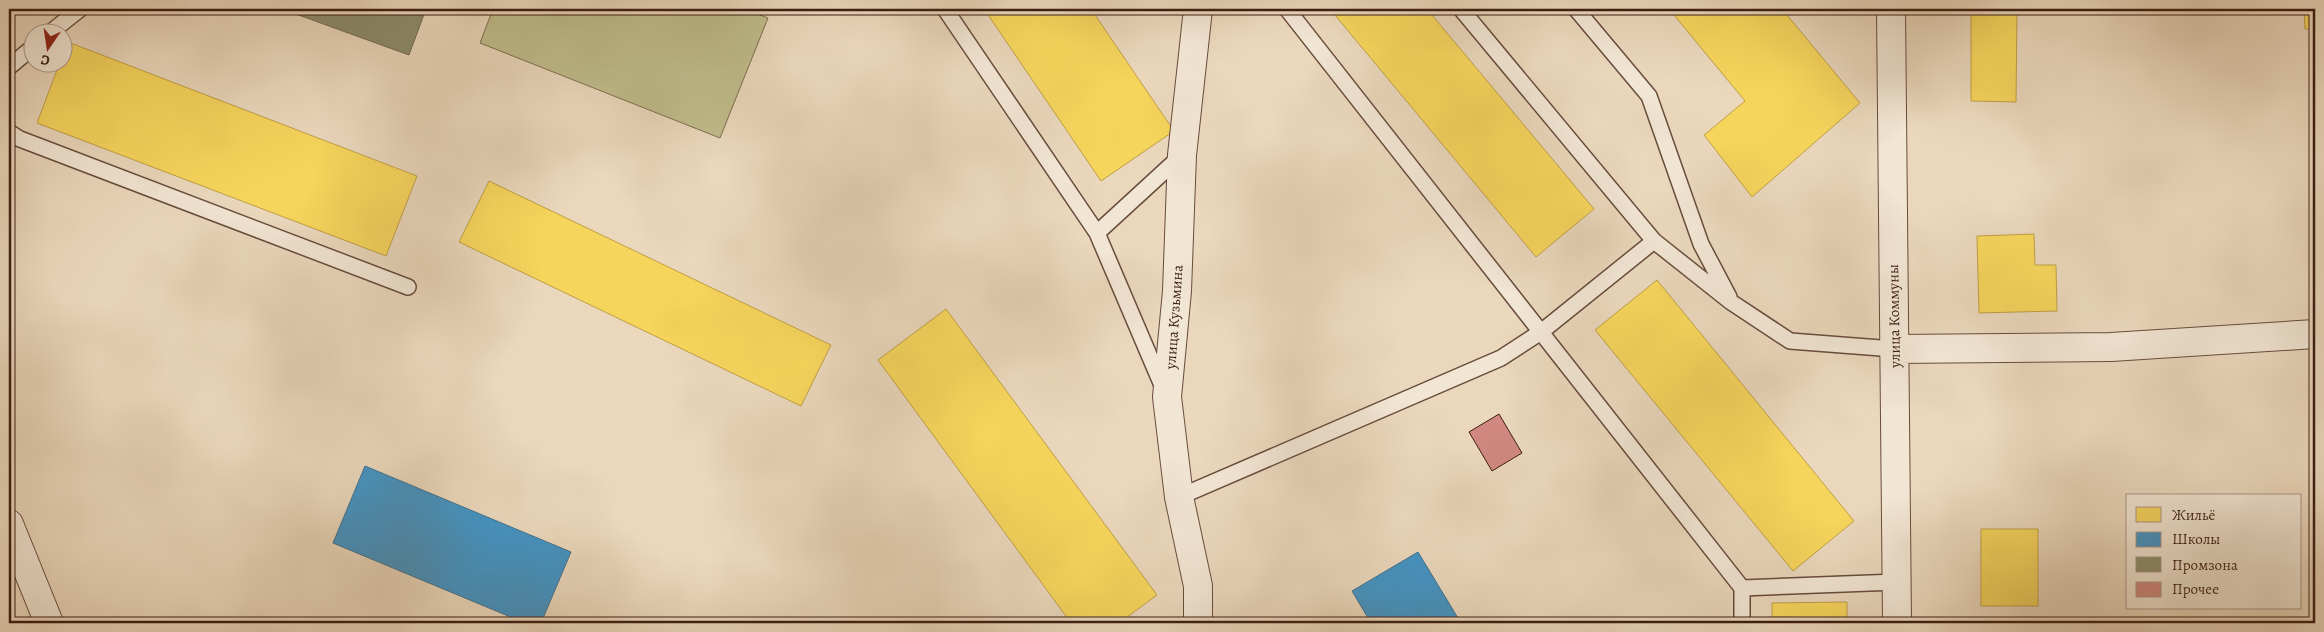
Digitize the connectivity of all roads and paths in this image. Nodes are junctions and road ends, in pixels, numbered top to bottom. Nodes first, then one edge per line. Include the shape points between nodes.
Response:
1 (80, 9) edge
2 (946, 9) edge
3 (1198, 9) edge
4 (1287, 9) edge
5 (1461, 9) edge
6 (1576, 9) edge
7 (1891, 9) edge
8 (64, 22) edge
9 (22, 56) edge
10 (9, 67) edge
11 (9, 132) edge
12 (1182, 155) junction
13 (1097, 233) junction
14 (1654, 240) junction
15 (408, 287) dead end
16 (1731, 302) junction
17 (1541, 332) junction
18 (2315, 334) edge
19 (1894, 349) junction
20 (1167, 397) junction
21 (1179, 497) junction
22 (9, 524) edge
23 (1897, 582) junction
24 (1742, 588) junction
25 (49, 623) edge
26 (1198, 623) edge
27 (1742, 623) edge
28 (1897, 623) edge

1 - 8 lane
2 - 13 lane
3 - 12 street, улица Кузьмина
4 - 17 lane
5 - 14 lane
6 - 16 lane via 1649,96 1701,244
7 - 19 street, улица Коммуны
9 - 10 lane
11 - 15 lane via 20,139
12 - 13 lane
12 - 20 street, улица Кузьмина via 1177,291
13 - 20 lane
14 - 16 lane
14 - 17 lane
16 - 19 lane via 1790,341
17 - 21 lane via 1501,358 1460,377
17 - 24 lane
18 - 19 street via 2110,347
19 - 23 street, улица Коммуны
20 - 21 street, улица Кузьмина
21 - 26 street, улица Кузьмина via 1198,586
22 - 25 street
23 - 24 lane
23 - 28 street, улица Коммуны
24 - 27 lane

